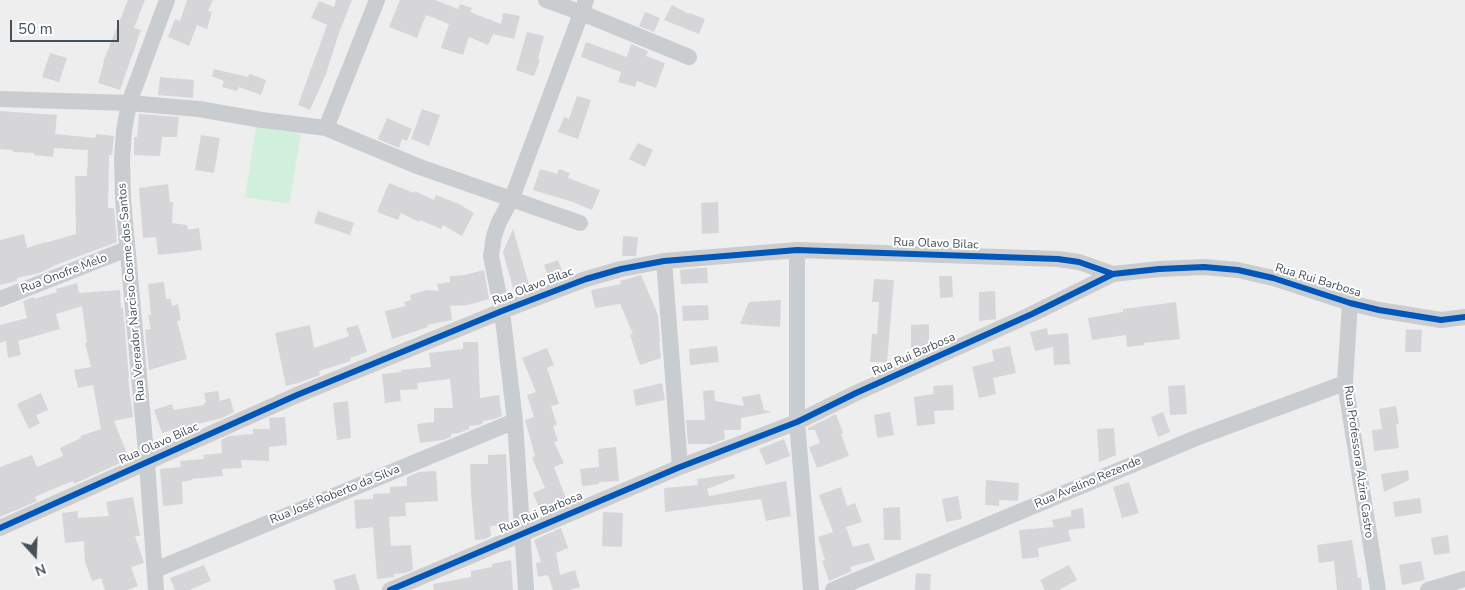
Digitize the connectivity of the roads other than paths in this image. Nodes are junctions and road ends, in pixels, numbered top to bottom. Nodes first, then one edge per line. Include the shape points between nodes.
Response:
1 (167, 0) edge
2 (377, 0) edge
3 (546, 0) edge
4 (584, 6) edge
5 (688, 57) dead end
6 (0, 99) edge
7 (129, 103) junction
8 (326, 128) junction
9 (512, 198) junction
10 (580, 223) dead end
11 (127, 249) junction
12 (797, 250) junction
13 (664, 261) junction
14 (1113, 274) junction
15 (0, 299) edge
16 (1350, 303) junction
17 (502, 311) junction
18 (1465, 317) edge
19 (1345, 383) junction
20 (515, 421) junction
21 (796, 422) junction
22 (147, 463) junction
23 (680, 467) junction
24 (0, 528) edge
25 (523, 533) junction
26 (155, 570) junction
27 (1465, 579) edge
28 (156, 590) edge
29 (390, 590) edge
30 (526, 590) edge
31 (811, 590) edge
32 (833, 590) edge
33 (1378, 590) edge
34 (1428, 590) edge

1 - 7 street, Rua Vereador Narciso Cosme dos Santos
2 - 8 street
3 - 4 street
4 - 5 street
4 - 9 street
6 - 7 street
7 - 8 street via 198,109
7 - 11 street, Rua Vereador Narciso Cosme dos Santos via 122,159
8 - 9 street via 417,166
9 - 10 street
9 - 17 street via 499,222 490,256
11 - 15 street, Rua Onofre Melo
11 - 22 street, Rua Vereador Narciso Cosme dos Santos
12 - 13 street, Rua Olavo Bilac
12 - 14 street, Rua Olavo Bilac via 1058,259
12 - 21 street
13 - 17 street, Rua Olavo Bilac via 586,279
13 - 23 street
14 - 16 street, Rua Rui Barbosa via 1204,266 1238,270
14 - 21 street, Rua Rui Barbosa
16 - 18 street, Rua Rui Barbosa via 1441,320
16 - 19 street, Rua Professora Alzira Castro
17 - 20 street
17 - 22 street, Rua Olavo Bilac via 296,395
19 - 32 street, Rua Avelino Rezende via 1196,438
19 - 33 street, Rua Professora Alzira Castro
20 - 25 street
20 - 26 street, Rua José Roberto da Silva
21 - 23 street, Rua Rui Barbosa
21 - 31 street
22 - 24 street, Rua Olavo Bilac
22 - 26 street, Rua Vereador Narciso Cosme dos Santos
23 - 25 street, Rua Rui Barbosa
25 - 29 street, Rua Rui Barbosa
25 - 30 street
26 - 28 street, Rua Vereador Narciso Cosme dos Santos
27 - 34 street

